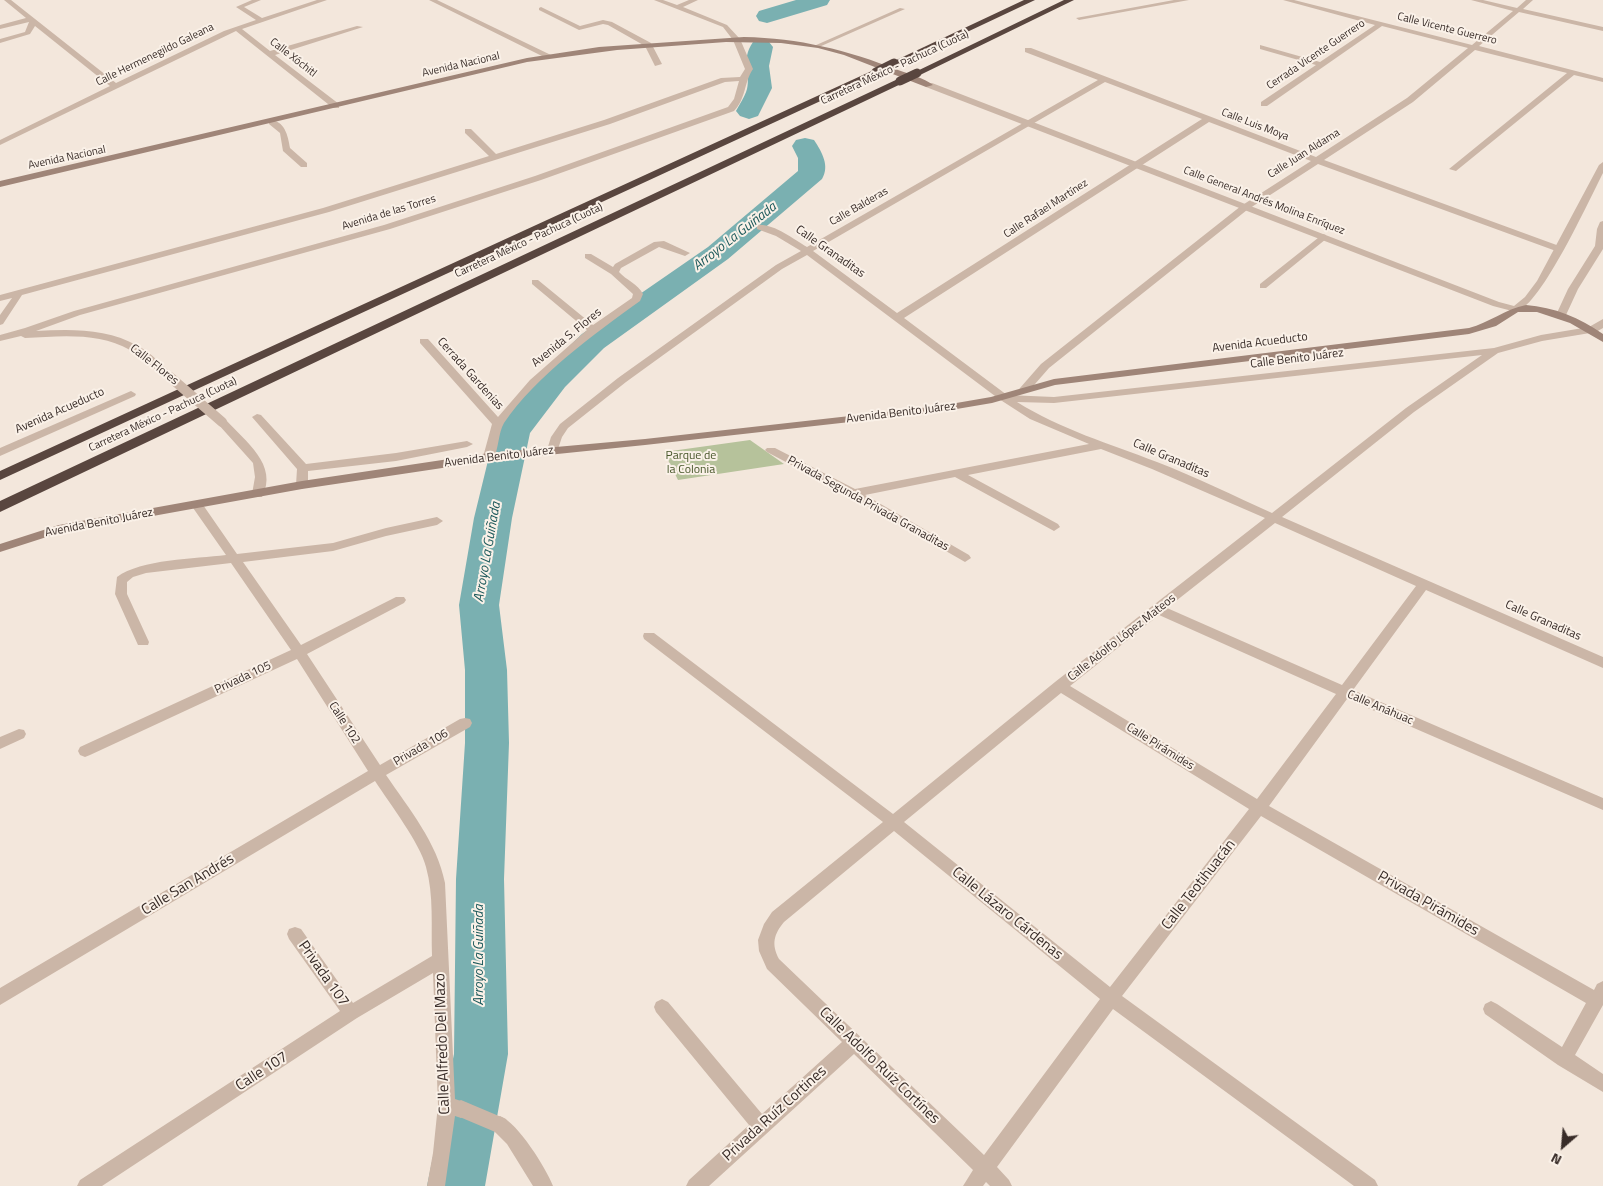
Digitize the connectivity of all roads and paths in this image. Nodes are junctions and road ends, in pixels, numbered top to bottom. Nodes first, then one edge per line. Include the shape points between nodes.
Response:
1 (7, 0) edge
2 (257, 0) edge
3 (324, 0) edge
4 (432, 0) edge
5 (657, 0) edge
6 (695, 0) edge
7 (1031, 0) edge
8 (1070, 0) edge
9 (1186, 0) edge
10 (1286, 0) edge
11 (1474, 0) edge
12 (1530, 0) edge
13 (678, 7) junction
14 (902, 9) dead end
15 (541, 10) dead end
16 (1518, 10) junction
17 (1079, 18) dead end
18 (32, 20) junction
19 (262, 20) junction
20 (1381, 24) junction
21 (0, 27) edge
22 (359, 27) dead end
23 (236, 28) junction
24 (1603, 29) edge
25 (736, 39) junction
26 (0, 41) edge
27 (648, 45) junction
28 (817, 46) junction
29 (1263, 47) dead end
30 (1473, 48) junction
31 (1028, 50) dead end
32 (269, 54) junction
33 (549, 56) junction
34 (658, 64) dead end
35 (1322, 65) junction
36 (1573, 72) junction
37 (743, 79) junction
38 (1103, 80) junction
39 (1603, 80) edge
40 (929, 85) joint
41 (116, 87) junction
42 (1264, 104) dead end
43 (336, 106) junction
44 (1208, 119) junction
45 (272, 122) junction
46 (1028, 124) junction
47 (468, 131) dead end
48 (0, 143) edge
49 (494, 157) junction
50 (1316, 160) junction
51 (304, 165) dead end
52 (1136, 165) junction
53 (1603, 165) edge
54 (1453, 169) dead end
55 (0, 184) edge
56 (1244, 208) junction
57 (1603, 224) edge
58 (760, 227) dead end
59 (1322, 237) junction
60 (1559, 249) junction
61 (806, 250) junction
62 (685, 253) dead end
63 (588, 256) dead end
64 (614, 272) junction
65 (535, 282) dead end
66 (1263, 286) dead end
67 (18, 293) junction
68 (0, 298) edge
69 (1516, 309) junction
70 (1561, 315) junction
71 (896, 318) junction
72 (1603, 322) edge
73 (0, 324) edge
74 (593, 330) junction
75 (1592, 330) junction
76 (17, 336) junction
77 (0, 338) edge
78 (1603, 339) edge
79 (424, 341) dead end
80 (1494, 351) junction
81 (1024, 390) junction
82 (131, 394) dead end
83 (1003, 397) junction
84 (257, 417) dead end
85 (498, 424) junction
86 (468, 444) dead end
87 (1103, 445) junction
88 (553, 450) junction
89 (772, 450) dead end
90 (0, 452) edge
91 (492, 457) junction
92 (303, 468) junction
93 (958, 474) junction
94 (0, 476) edge
95 (302, 485) junction
96 (854, 493) junction
97 (258, 494) junction
98 (197, 505) junction
99 (0, 507) edge
100 (1274, 519) junction
101 (437, 521) dead end
102 (1054, 527) dead end
103 (0, 548) edge
104 (965, 558) dead end
105 (234, 560) junction
106 (1425, 583) junction
107 (400, 600) dead end
108 (1158, 609) junction
109 (649, 636) dead end
110 (143, 642) dead end
111 (299, 652) junction
112 (1603, 663) edge
113 (1060, 686) junction
114 (1344, 692) junction
115 (464, 724) dead end
116 (18, 734) dead end
117 (0, 743) edge
118 (85, 751) dead end
119 (377, 774) junction
120 (1603, 804) edge
121 (1259, 808) junction
122 (893, 822) junction
123 (295, 934) dead end
124 (765, 941) joint
125 (440, 960) junction
126 (2, 991) edge
127 (1600, 995) edge
128 (1112, 998) junction
129 (662, 1007) dead end
130 (1491, 1009) dead end
131 (351, 1014) junction
132 (855, 1042) junction
133 (1564, 1059) junction
134 (1603, 1084) edge
135 (454, 1107) junction
136 (762, 1127) junction
137 (985, 1168) junction
138 (86, 1186) edge
139 (436, 1186) edge
140 (544, 1186) edge
141 (695, 1186) edge
142 (972, 1186) edge
143 (1003, 1186) edge
144 (1369, 1186) edge

1 - 18 street
2 - 19 street via 239,7
3 - 19 street, Calle Hermenegildo Galeana
4 - 33 street
5 - 13 street
6 - 13 street
7 - 94 highway, Carretera México - Pachuca (Cuota), bridge
8 - 99 highway, Carretera México - Pachuca (Cuota), bridge
9 - 17 street
10 - 20 street, Calle Vicente Guerrero
11 - 16 street
12 - 16 street, Calle Juan Aldama
13 - 25 street via 720,23
14 - 28 lane
15 - 27 street via 579,28 607,22
16 - 24 street
16 - 30 street, Calle Juan Aldama
18 - 21 street
18 - 26 street via 28,33
18 - 41 street
19 - 23 street, Calle Hermenegildo Galeana
20 - 30 street, Calle Vicente Guerrero
20 - 35 street, Cerrada Vicente Guerrero
22 - 32 street
23 - 32 street, Calle Xóchitl
23 - 41 street, Calle Hermenegildo Galeana
25 - 27 main road, Avenida Nacional
25 - 28 main road, Avenida Nacional via 773,39
25 - 37 street, Avenida de las Torres via 749,69
27 - 33 main road, Avenida Nacional
27 - 34 street
28 - 40 main road, Avenida Nacional
29 - 35 street
30 - 36 street, Calle Vicente Guerrero
30 - 50 street, Calle Juan Aldama via 1410,100
31 - 38 street, Calle Luis Moya
32 - 43 street, Calle Xóchitl
33 - 43 main road, Avenida Nacional
35 - 42 street, Cerrada Vicente Guerrero
36 - 39 street, Calle Vicente Guerrero
36 - 54 street
37 - 49 street, Avenida de las Torres via 724,80 607,122
37 - 76 street, Avenida de las Torres via 742,91 731,109 538,178 387,227 69,316
38 - 44 street, Calle Luis Moya
38 - 46 street, Calle Balderas
40 - 46 street, Calle General Andrés Molina Enríquez
41 - 48 street, Calle Hermenegildo Galeana
43 - 45 main road, Avenida Nacional
44 - 50 street, Calle Luis Moya
44 - 52 street, Calle Rafael Martínez
45 - 51 lane via 285,132 286,149
45 - 55 main road, Avenida Nacional
46 - 52 street, Calle General Andrés Molina Enríquez
46 - 61 street, Calle Balderas
47 - 49 street
49 - 67 street, Avenida de las Torres via 291,221
50 - 56 street, Calle Juan Aldama
50 - 60 street, Calle Luis Moya
52 - 56 street, Calle General Andrés Molina Enríquez
52 - 71 street, Calle Rafael Martínez
53 - 60 street
56 - 59 street, Calle General Andrés Molina Enríquez
56 - 81 street, Calle Juan Aldama via 1046,366
57 - 70 street via 1600,246
58 - 61 street, Calle Granaditas
59 - 66 street
59 - 69 street, Calle General Andrés Molina Enríquez
60 - 69 street via 1534,291
61 - 71 street, Calle Granaditas
61 - 88 street, Calle Balderas via 622,380 557,433
62 - 64 street via 659,243 618,266
63 - 64 street
64 - 74 street, Avenida S. Flores via 638,294 634,302
65 - 74 street
67 - 68 street, Avenida de las Torres
67 - 73 street
69 - 70 main road, Calle General Andrés Molina Enríquez
69 - 81 main road, Avenida Acueducto via 1497,322 1469,331 1054,382
70 - 75 main road, Calle General Andrés Molina Enríquez
71 - 83 street, Calle Granaditas
72 - 75 street
73 - 76 street
74 - 85 street, Avenida S. Flores via 534,382
75 - 78 main road, Calle General Andrés Molina Enríquez
75 - 80 street, Calle Benito Juárez via 1541,338
76 - 77 street, Avenida de las Torres
76 - 97 street, Calle Flores, bridge via 73,334 107,338 135,349 222,422 258,462 261,477
79 - 85 street, Cerrada Gardenias
80 - 83 street, Calle Benito Juárez via 1054,400
80 - 100 street, Calle Adolfo López Mateos via 1410,410
81 - 83 main road, Avenida Acueducto
82 - 90 street, Avenida Acueducto
83 - 87 street, Calle Granaditas via 1041,421
83 - 88 main road, Avenida Benito Juárez via 848,420
84 - 92 street
85 - 91 street, Avenida S. Flores
86 - 92 street via 396,457
87 - 93 street
87 - 100 street, Calle Granaditas
88 - 91 main road, Avenida Benito Juárez
89 - 96 street, Privada Segunda Privada Granaditas
91 - 95 main road, Avenida Benito Juárez
92 - 95 street
93 - 96 street
93 - 102 street
95 - 97 main road, Avenida Benito Juárez
96 - 104 street, Privada Segunda Privada Granaditas
97 - 98 main road, Avenida Benito Juárez
98 - 103 main road, Avenida Benito Juárez via 60,529
98 - 105 street, Calle 102
100 - 106 street, Calle Granaditas
100 - 108 street, Calle Adolfo López Mateos
101 - 105 street via 333,547
105 - 110 street via 145,569 124,577 120,584 121,594
105 - 111 street, Calle 102
106 - 112 street, Calle Granaditas
106 - 114 street, Calle Teotihuacán
107 - 111 street, Privada 105
108 - 113 street, Calle Adolfo López Mateos
108 - 114 street, Calle Anáhuac
109 - 122 street, Calle Lázaro Cárdenas
111 - 118 street, Privada 105
111 - 119 street, Calle 102
113 - 121 street, Calle Pirámides
113 - 122 street, Calle Adolfo López Mateos
114 - 120 street, Calle Anáhuac
114 - 121 street, Calle Teotihuacán
115 - 119 street, Privada 106
116 - 117 street
119 - 125 street, Calle 102 via 428,851 434,867
119 - 126 street, Calle San Andrés
121 - 127 street, Privada Pirámides
121 - 128 street, Calle Teotihuacán
122 - 124 street, Calle Adolfo López Mateos via 778,917 768,929
122 - 128 street, Calle Lázaro Cárdenas
123 - 131 street, Privada 107
124 - 132 street, Calle Adolfo Ruíz Cortínes via 766,953 773,964
125 - 131 street, Calle 107
125 - 135 street, Calle Alfredo Del Mazo
127 - 133 street
128 - 137 street, Calle Teotihuacán
128 - 144 street, Calle Lázaro Cárdenas
129 - 136 street
130 - 133 street
131 - 138 street, Calle 107
132 - 136 street, Privada Ruíz Cortines
132 - 137 street, Calle Adolfo Ruíz Cortínes
133 - 134 street
135 - 139 street, Calle Alfredo Del Mazo
135 - 140 street via 500,1125 513,1138
136 - 141 street, Privada Ruíz Cortines
137 - 142 street, Calle Teotihuacán
137 - 143 street, Calle Adolfo Ruíz Cortínes

